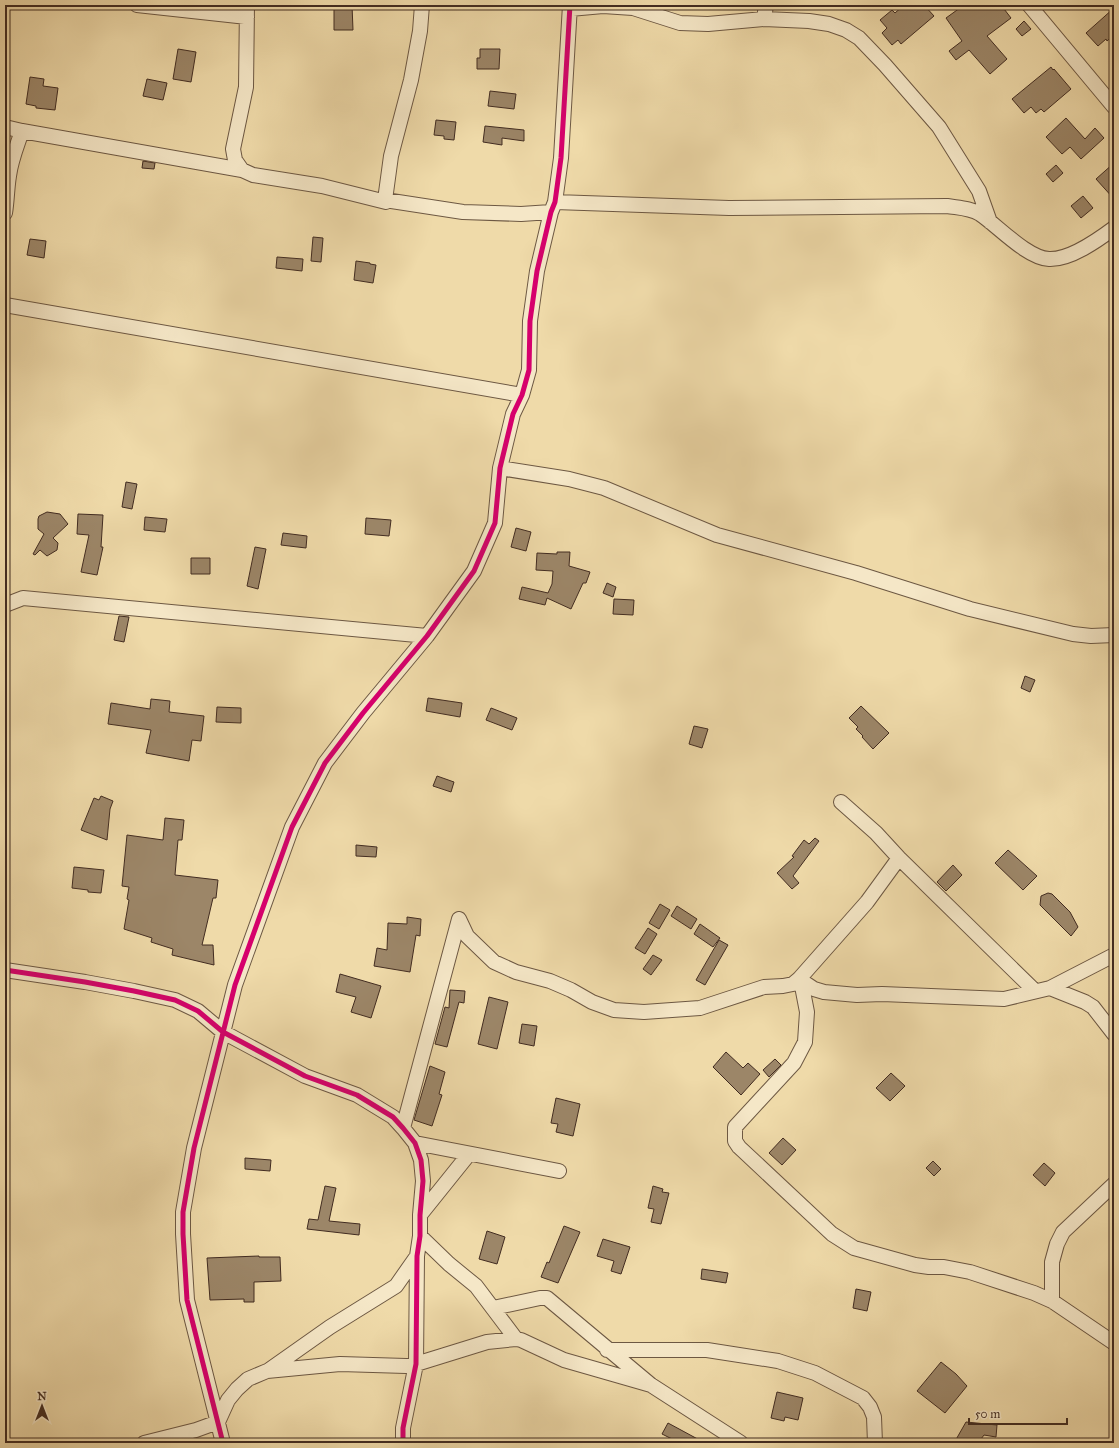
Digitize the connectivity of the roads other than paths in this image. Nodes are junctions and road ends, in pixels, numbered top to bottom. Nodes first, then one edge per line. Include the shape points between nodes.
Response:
1 (137, 5) edge
2 (422, 5) edge
3 (766, 5) edge
4 (1029, 5) edge
5 (570, 7) edge
6 (247, 11) edge
7 (764, 19) junction
8 (1114, 107) edge
9 (5, 127) edge
10 (22, 131) junction
11 (242, 170) junction
12 (385, 200) junction
13 (553, 207) junction
14 (5, 213) edge
15 (990, 222) junction
16 (1114, 228) edge
17 (5, 305) edge
18 (522, 395) junction
19 (500, 468) junction
20 (5, 605) edge
21 (1114, 635) edge
22 (426, 636) junction
23 (841, 802) dead end
24 (899, 858) junction
25 (1114, 955) edge
26 (5, 970) edge
27 (800, 980) junction
28 (1050, 988) junction
29 (1035, 991) junction
30 (223, 1032) junction
31 (1114, 1034) edge
32 (403, 1128) junction
33 (415, 1143) junction
34 (469, 1154) junction
35 (559, 1171) dead end
36 (1114, 1184) edge
37 (420, 1215) junction
38 (420, 1236) junction
39 (417, 1256) junction
40 (1052, 1301) junction
41 (493, 1308) junction
42 (516, 1339) junction
43 (1114, 1343) edge
44 (607, 1350) junction
45 (416, 1364) junction
46 (267, 1371) junction
47 (651, 1385) junction
48 (218, 1422) junction
49 (144, 1443) edge
50 (223, 1443) edge
51 (403, 1443) edge
52 (741, 1443) edge
53 (875, 1443) edge

1 - 6 street
2 - 12 street via 412,80 391,156
3 - 7 street
4 - 8 street
5 - 7 street via 633,8 680,23 708,24
5 - 13 street via 561,158
6 - 11 street via 246,87 233,149 235,160
7 - 15 street via 829,24 859,38 939,127 979,191
9 - 10 street
10 - 11 street
10 - 14 street via 9,176
11 - 12 street via 253,175 322,186 386,202
12 - 13 street via 463,212 521,214
13 - 15 street via 947,206 968,209
13 - 18 street via 537,271 530,321 529,370
15 - 16 street via 1033,254 1047,259 1070,254 1098,240
17 - 18 street
18 - 19 street via 514,414
19 - 21 street via 568,479 604,488 717,535 856,573 970,609 1073,634
19 - 22 street via 495,523 474,571
20 - 22 street via 24,598
22 - 30 street via 324,763 292,827 235,985
23 - 24 street via 876,832
24 - 27 street via 867,902
24 - 29 street
25 - 28 street
26 - 30 street via 85,982 175,1000 198,1011
27 - 29 street via 824,992 857,995 1004,999
27 - 32 street via 783,986 764,987 700,1008 644,1012 614,1010 592,1002 550,980 516,972 494,962 467,936 459,919
27 - 40 street via 807,1012 805,1042 794,1063 735,1127 735,1141 739,1147 832,1234 854,1248 915,1265 970,1272
28 - 29 street
28 - 31 street via 1093,1006
30 - 32 street via 305,1076 357,1095 393,1117
30 - 48 street via 194,1148 183,1234 188,1300
32 - 33 street
33 - 34 street
33 - 37 street via 421,1160 423,1181
34 - 35 street
34 - 37 street
36 - 40 street via 1063,1232 1052,1262
37 - 38 street
38 - 39 street
38 - 41 street via 476,1286
39 - 45 street
39 - 46 street via 396,1286 330,1327
40 - 43 street
41 - 42 street
41 - 44 street via 546,1298
42 - 45 street via 487,1342
42 - 47 street via 528,1342 564,1360
44 - 47 street
44 - 53 street via 707,1350 778,1361 815,1373 863,1398 874,1417
45 - 46 street via 340,1364
45 - 51 street via 403,1428
46 - 48 street via 248,1379 237,1389 228,1400
47 - 52 street
48 - 49 street
48 - 50 street

